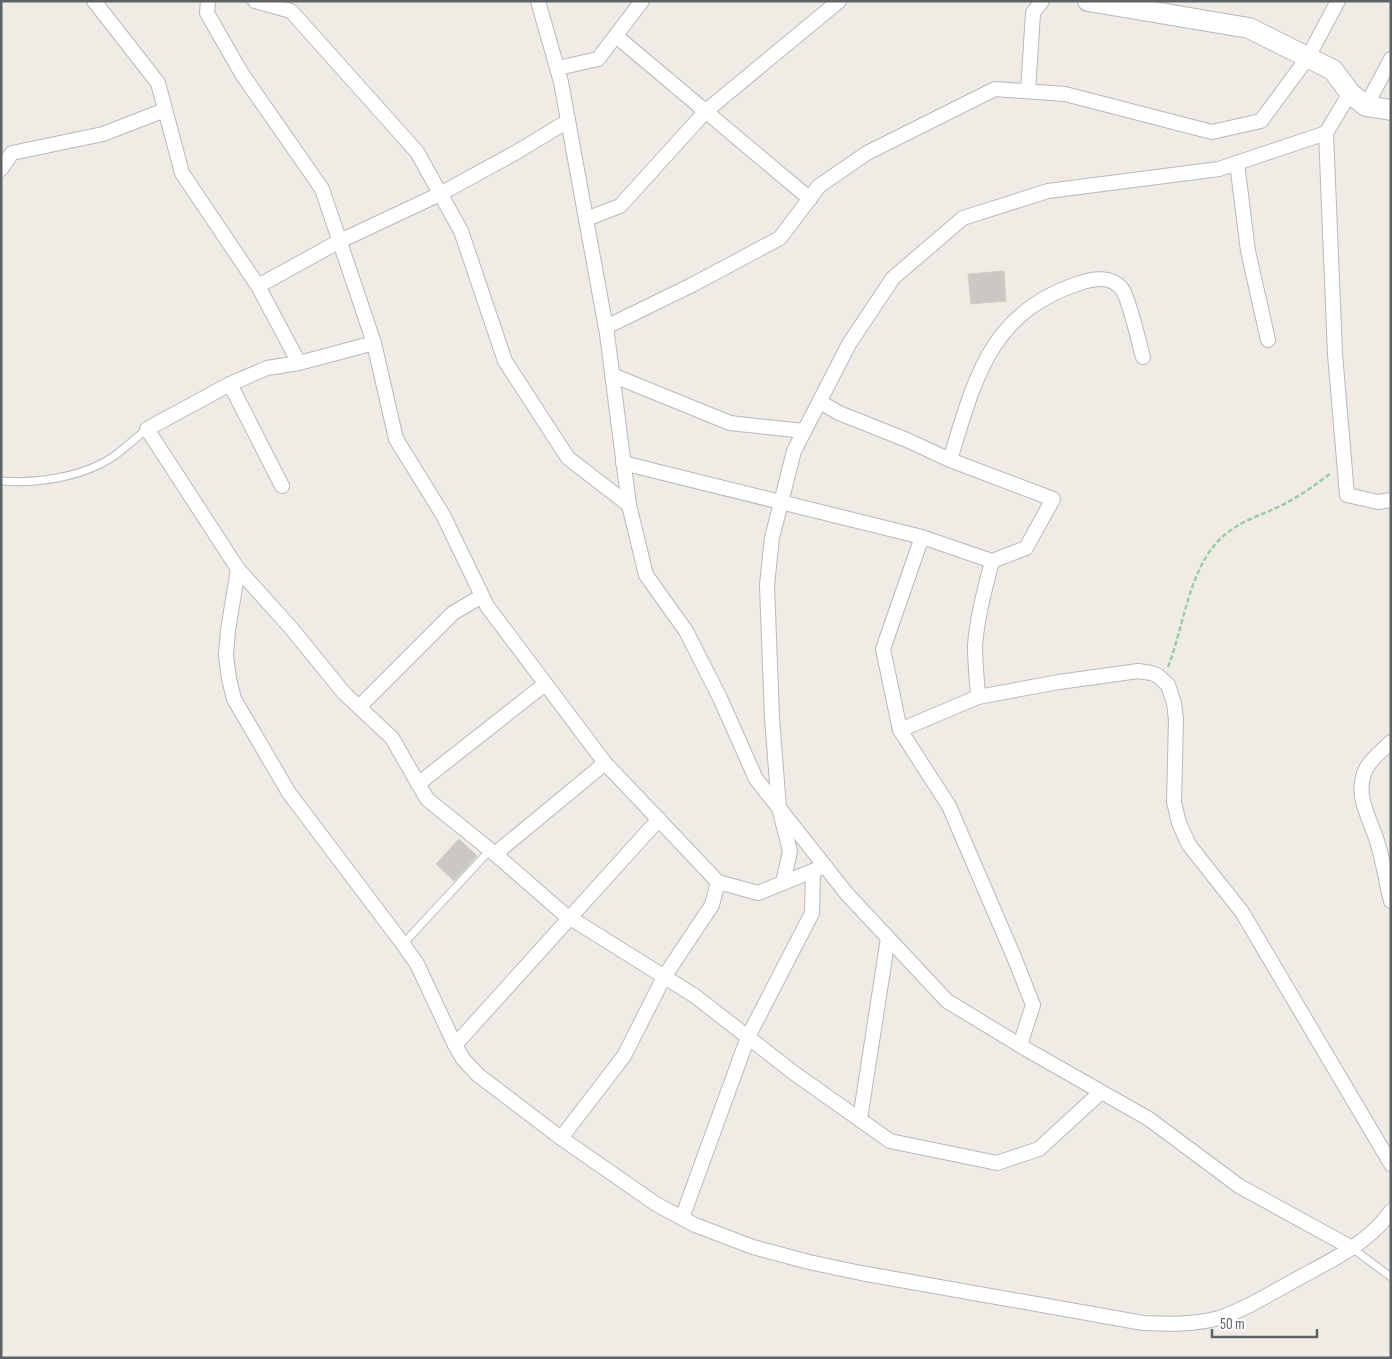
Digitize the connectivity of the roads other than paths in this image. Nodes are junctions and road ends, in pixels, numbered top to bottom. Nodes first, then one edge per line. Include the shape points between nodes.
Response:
1 (94, 1) edge
2 (208, 1) edge
3 (255, 1) edge
4 (538, 1) edge
5 (642, 1) edge
6 (838, 1) edge
7 (1042, 1) edge
8 (1088, 1) edge
9 (1338, 1) edge
10 (616, 36) junction
11 (1308, 57) junction
12 (1391, 59) edge
13 (558, 68) junction
14 (1028, 91) junction
15 (1350, 93) junction
16 (1366, 106) junction
17 (165, 110) junction
18 (1391, 110) edge
19 (706, 111) junction
20 (568, 121) junction
21 (1326, 133) junction
22 (1238, 163) junction
23 (1, 169) edge
24 (440, 194) junction
25 (810, 199) junction
26 (586, 219) junction
27 (340, 240) junction
28 (258, 286) junction
29 (606, 327) junction
30 (1268, 340) dead end
31 (374, 343) junction
32 (1143, 357) dead end
33 (299, 363) junction
34 (612, 375) junction
35 (230, 384) junction
36 (820, 402) junction
37 (147, 429) junction
38 (804, 431) junction
39 (950, 460) junction
40 (624, 462) junction
41 (1, 481) edge
42 (282, 486) dead end
43 (1391, 500) edge
44 (781, 501) junction
45 (629, 505) junction
46 (922, 537) junction
47 (992, 561) junction
48 (238, 568) junction
49 (482, 596) junction
50 (545, 684) junction
51 (978, 697) junction
52 (359, 707) junction
53 (900, 730) junction
54 (1391, 742) edge
55 (605, 763) junction
56 (418, 784) junction
57 (780, 808) junction
58 (659, 819) junction
59 (493, 852) junction
60 (819, 869) junction
61 (718, 882) junction
62 (784, 883) junction
63 (1391, 901) edge
64 (571, 918) junction
65 (888, 938) junction
66 (404, 944) junction
67 (664, 977) junction
68 (748, 1038) junction
69 (455, 1045) junction
70 (1020, 1046) junction
71 (1101, 1092) junction
72 (860, 1119) junction
73 (561, 1138) junction
74 (1391, 1164) edge
75 (1391, 1211) edge
76 (682, 1218) junction
77 (1352, 1248) junction
78 (1391, 1277) edge

1 - 17 street via 158,83
2 - 27 street via 207,13 242,74 322,189
3 - 24 street via 291,11 417,152
4 - 13 street
5 - 10 street
6 - 19 street
7 - 14 street via 1034,13
8 - 11 street via 1250,28
9 - 11 street
10 - 13 street via 598,59
10 - 19 street
11 - 14 street via 1261,121 1212,132 1065,94
11 - 15 street via 1333,70
12 - 16 street
13 - 20 street
14 - 25 street via 996,89 961,106 867,153 819,186
15 - 16 street
15 - 21 street
16 - 18 street
17 - 23 street via 103,134 12,153
17 - 28 street via 182,173
19 - 25 street
19 - 26 street via 620,206
20 - 24 street
20 - 26 street
21 - 22 street
21 - 43 street via 1335,354 1347,495 1378,502
22 - 30 street via 1248,251
22 - 36 street via 1219,169 1048,191 963,218 893,278 849,344
24 - 27 street
24 - 45 street via 461,231 505,361 568,458
25 - 29 street via 780,238
26 - 29 street
27 - 28 street
27 - 31 street
28 - 33 street
29 - 34 street
31 - 33 street
31 - 49 street via 396,439 443,515
32 - 39 street via 1125,292 1117,284 1106,279 1085,281 1051,294 1020,316 989,353 978,373
33 - 35 street via 267,368
34 - 38 street via 730,423
34 - 40 street
35 - 37 street
35 - 42 street
36 - 38 street
36 - 39 street
37 - 41 lane via 113,457 84,470 38,481
37 - 48 street
38 - 44 street via 794,451
39 - 47 street via 1053,499 1026,548
40 - 44 street
40 - 45 street
44 - 46 street
44 - 57 street via 772,538 767,585 772,718
45 - 57 street via 646,575 686,631 756,779
46 - 47 street
46 - 53 street via 883,649
47 - 51 street via 976,632
48 - 52 street
48 - 66 street via 226,654 234,699 289,793
49 - 50 street
49 - 52 street via 453,613
50 - 55 street
50 - 56 street
51 - 53 street
51 - 74 street via 1138,671 1151,673 1168,685 1176,712 1174,802 1183,835 1242,912
52 - 56 street via 392,738
53 - 70 street via 949,806 1027,989 1033,1006
54 - 63 street via 1368,766 1361,789
55 - 58 street
55 - 59 street
56 - 59 street via 427,799
57 - 60 street
57 - 62 street via 790,851
58 - 61 street
58 - 64 street
59 - 64 street
59 - 66 lane
60 - 62 street
60 - 65 street
60 - 68 street via 812,913
61 - 62 street via 758,893
61 - 67 street via 712,905
64 - 67 street
64 - 69 street
65 - 70 street via 947,1001
65 - 72 street
66 - 69 street via 417,964
67 - 68 street via 695,996
67 - 73 street via 624,1056
68 - 72 street
68 - 76 street
69 - 73 street via 478,1075
70 - 71 street
71 - 72 street via 1040,1149 996,1163 890,1141
71 - 77 street via 1149,1119 1238,1186
73 - 76 street via 656,1204
75 - 77 street
76 - 77 street via 753,1247 809,1262 1143,1323 1171,1325 1196,1323 1241,1310
77 - 78 lane

